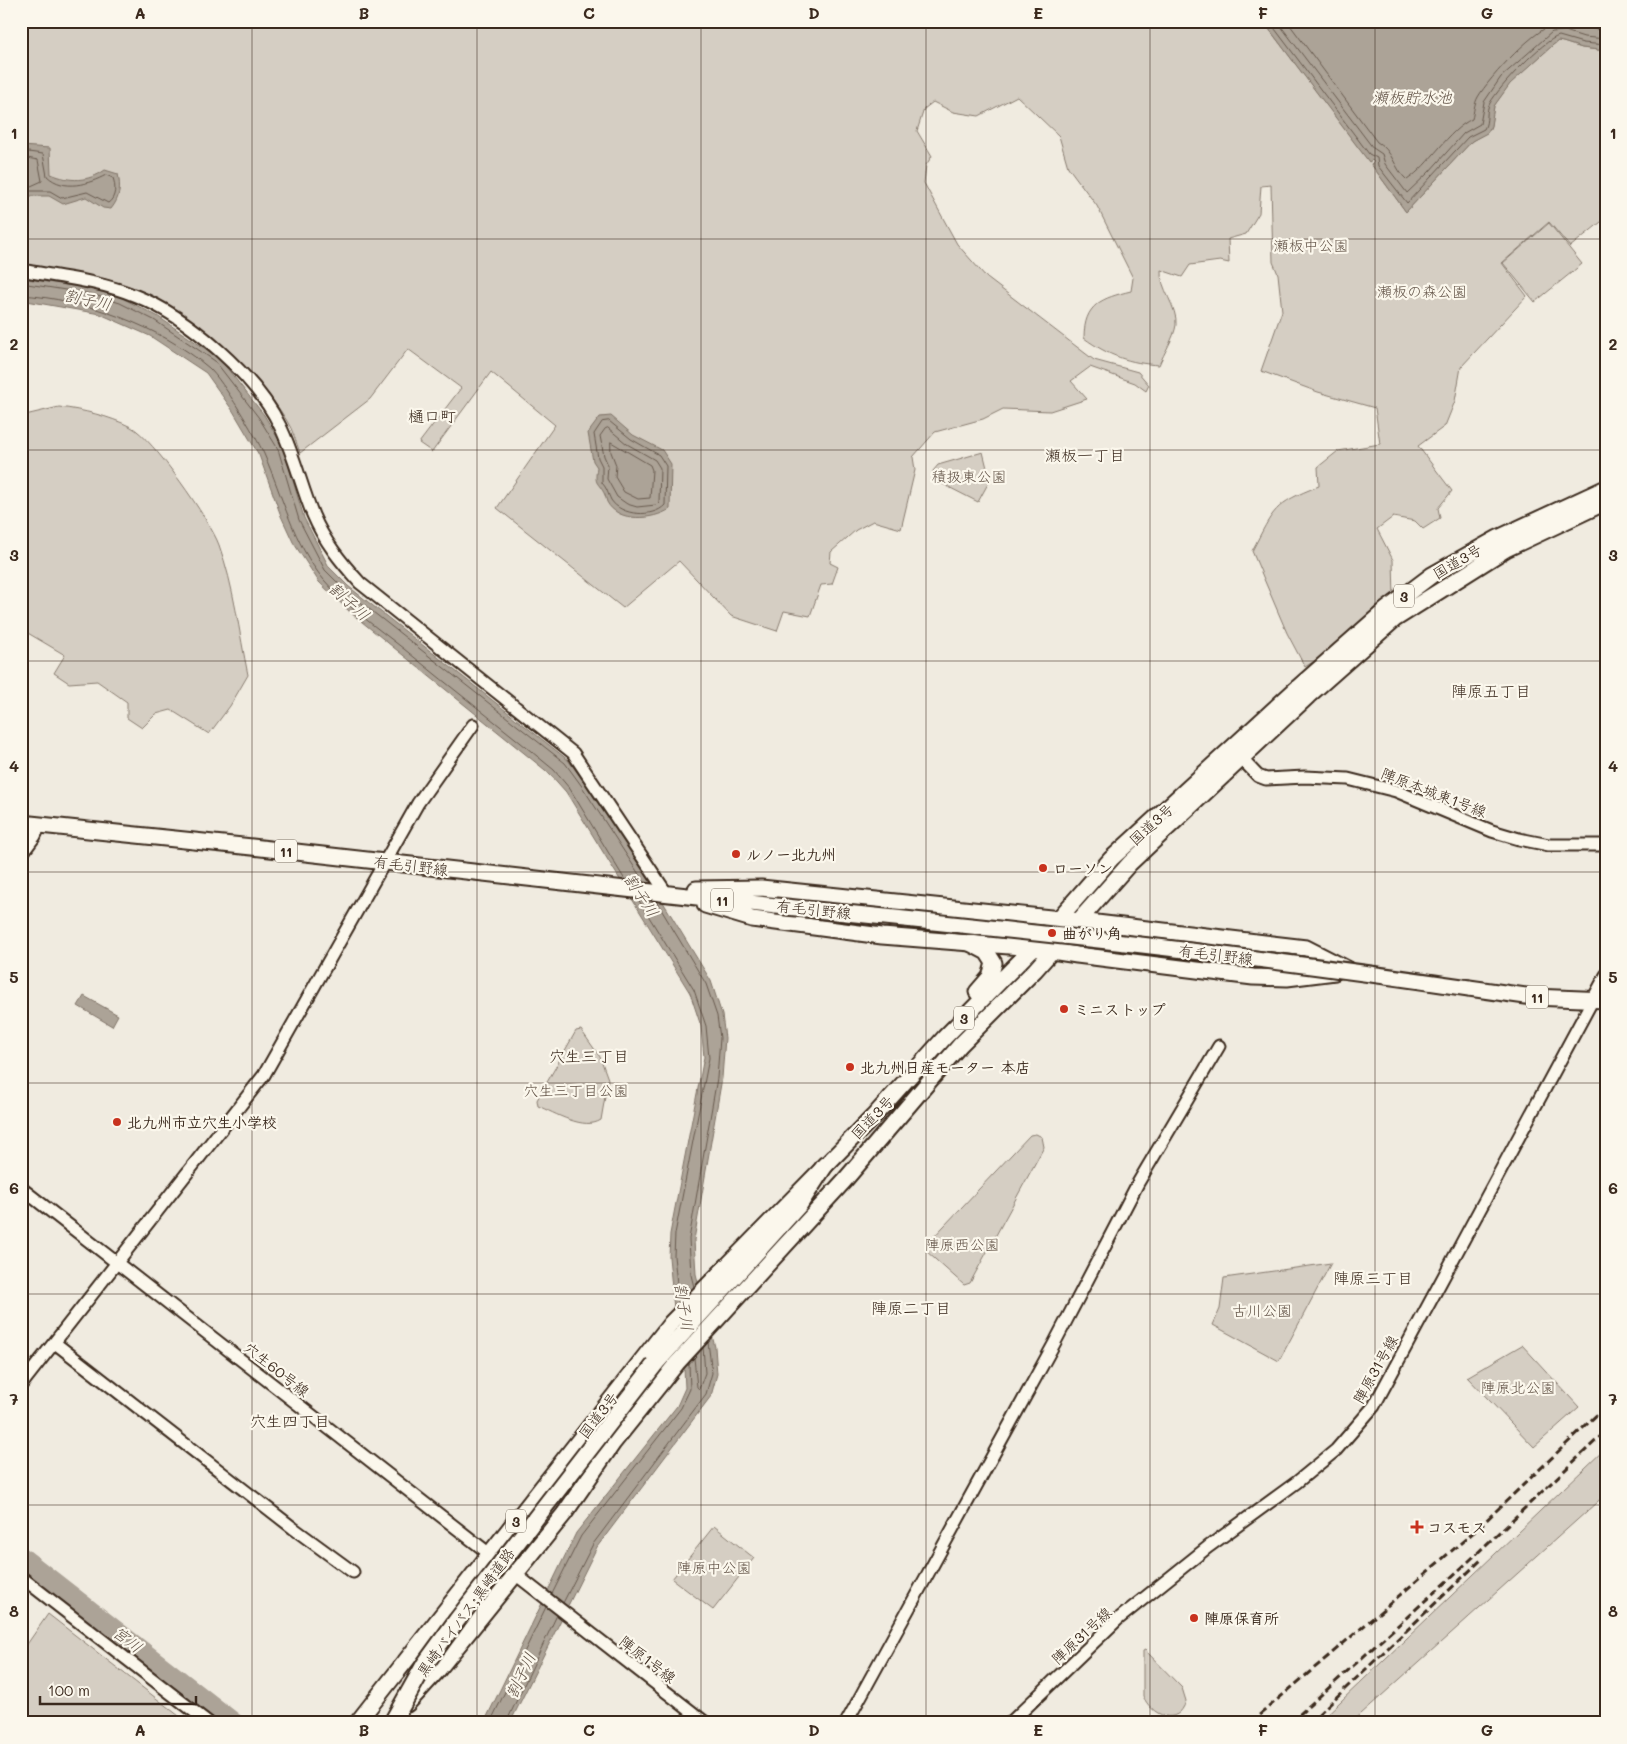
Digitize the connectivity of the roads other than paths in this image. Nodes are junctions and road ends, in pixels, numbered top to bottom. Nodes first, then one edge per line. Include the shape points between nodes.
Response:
1 (21, 270) edge
2 (1606, 488) edge
3 (1606, 502) edge
4 (473, 725) dead end
5 (1237, 754) junction
6 (21, 823) edge
7 (40, 825) junction
8 (1606, 845) edge
9 (21, 855) edge
10 (384, 862) junction
11 (661, 892) junction
12 (1058, 921) junction
13 (1080, 921) junction
14 (968, 942) junction
15 (1033, 948) junction
16 (1052, 951) junction
17 (1350, 970) junction
18 (1606, 975) edge
19 (1600, 1001) edge
20 (945, 1038) junction
21 (1219, 1046) dead end
22 (825, 1164) joint
23 (21, 1188) edge
24 (117, 1263) junction
25 (707, 1295) junction
26 (55, 1343) junction
27 (21, 1385) edge
28 (490, 1554) junction
29 (353, 1572) dead end
30 (515, 1574) junction
31 (21, 1577) edge
32 (541, 1595) joint
33 (409, 1703) junction
34 (209, 1723) edge
35 (357, 1723) edge
36 (388, 1723) edge
37 (392, 1723) edge
38 (396, 1723) edge
39 (706, 1723) edge
40 (846, 1723) edge
41 (1010, 1723) edge

1 - 11 street via 80,280 137,296 197,334 228,359 253,385 279,425 313,515 338,559 360,583 573,753
2 - 5 main road, 国道3号 / 3 via 1498,538 1432,575 1387,609
3 - 5 main road, 国道3号 / 3 via 1506,549 1395,620
4 - 10 street via 418,803
5 - 8 street, 陣原本城東1号線 via 1258,776 1266,779 1327,778 1373,784 1520,839 1549,845
5 - 12 main road, 国道3号 / 3 via 1112,859
5 - 13 main road, 国道3号 / 3 via 1130,863
6 - 7 main road, 有毛引野線 / 11
7 - 9 street
7 - 10 main road, 有毛引野線 / 11
10 - 11 main road, 有毛引野線 / 11
10 - 24 street via 264,1075
11 - 12 main road via 698,888 760,888
11 - 14 main road via 752,920 882,936
11 - 17 main road, 有毛引野線 / 11, bridge
12 - 13 main road
12 - 15 main road, 国道3号 / 3
13 - 16 main road, 国道3号 / 3
13 - 17 main road via 1306,948
14 - 15 main road
14 - 20 main road via 987,952 995,967
15 - 16 main road
15 - 20 main road, 国道3号 / 3
16 - 17 main road, bridge via 1253,977 1287,978
16 - 30 main road, 国道3号 / 3 via 960,1045 844,1181 677,1363
17 - 19 main road, 有毛引野線 / 11, bridge via 1533,997
18 - 19 street, 陣原31号線
19 - 41 street, 陣原31号線 via 1374,1406 1330,1455 1208,1546 1117,1620
20 - 22 main road, 国道3号 / 3
21 - 40 street via 1138,1183 1054,1344
22 - 25 highway, 3 via 798,1205
23 - 24 street, 穴生60号線
24 - 26 street
24 - 28 street, 穴生60号線
25 - 28 main road, 国道3号 / 3 via 675,1319
25 - 37 highway, 黒崎バイパス;黒崎道路 / 3, bridge via 456,1620 425,1664
26 - 27 street
26 - 29 street
28 - 30 street, 穴生60号線
28 - 35 main road, 国道3号 / 3
30 - 32 street, 穴生60号線
30 - 33 main road, 国道3号 / 3
31 - 34 street
32 - 39 street, 陣原1号線
33 - 36 main road, 国道3号 / 3
33 - 38 highway, 3

